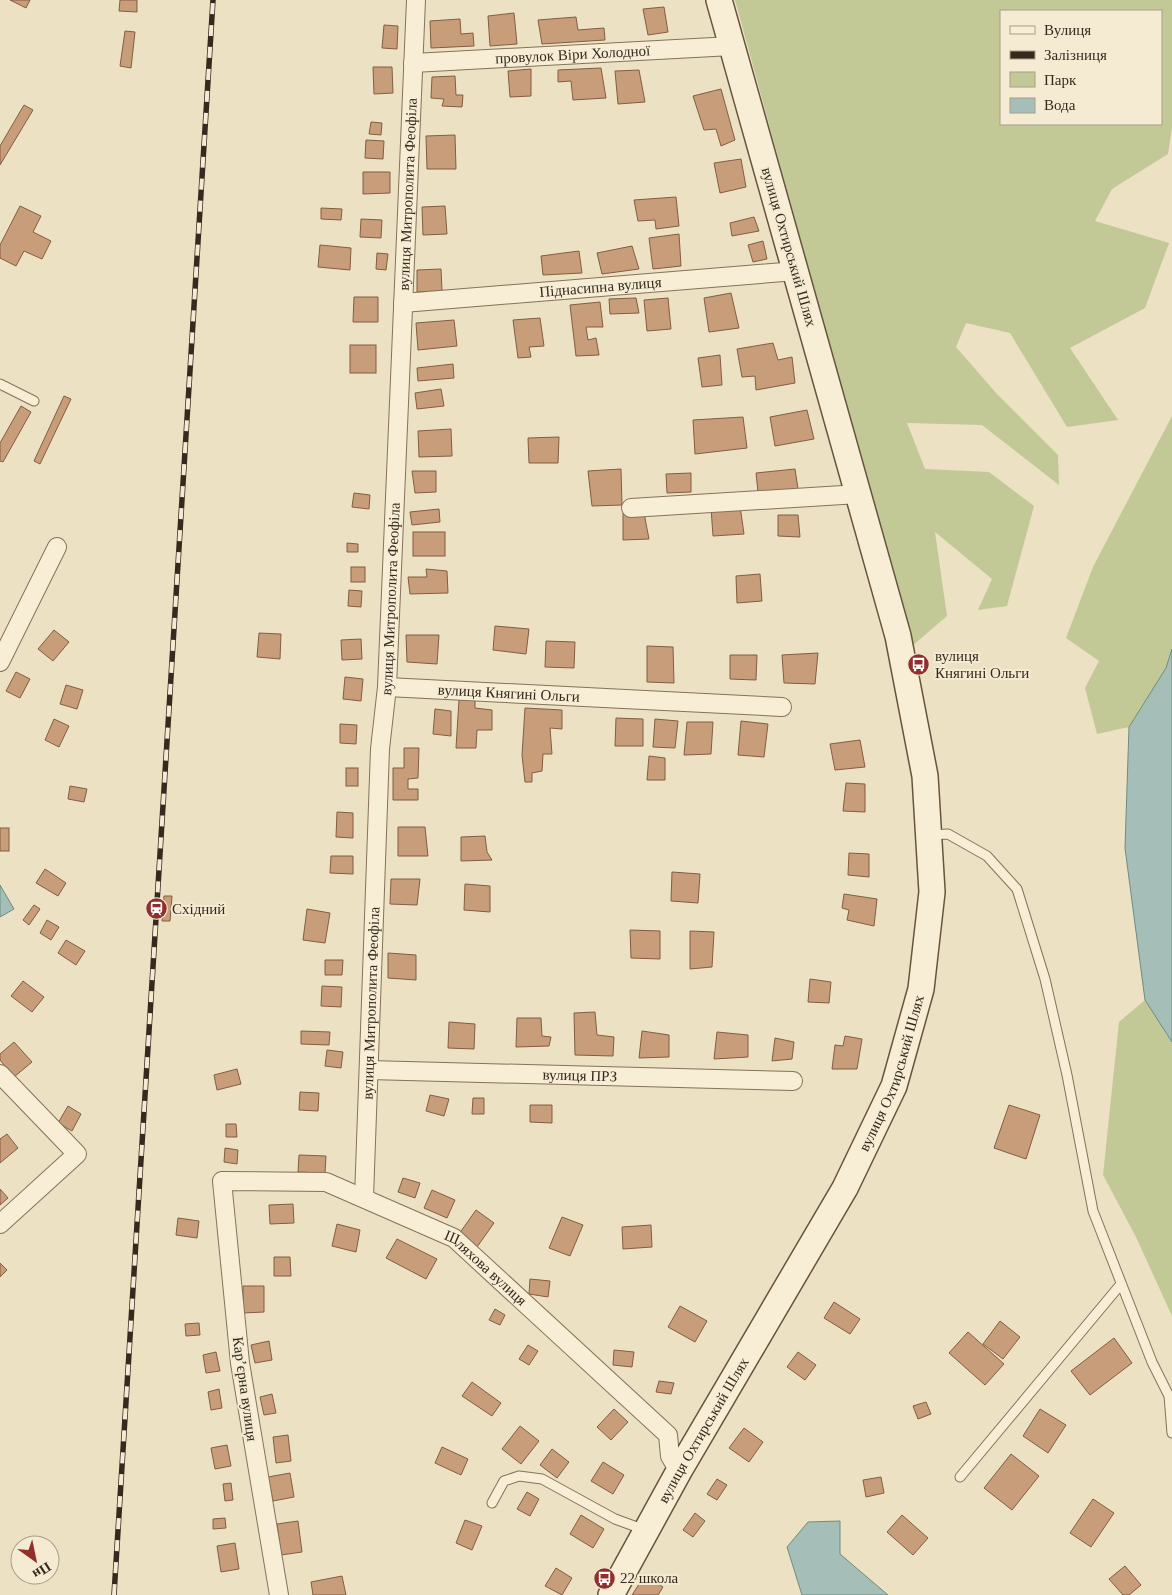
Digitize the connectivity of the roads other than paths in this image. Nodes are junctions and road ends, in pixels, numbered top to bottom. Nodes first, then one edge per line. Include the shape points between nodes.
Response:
1 (416, 0) edge
2 (720, 0) edge
3 (732, 46) junction
4 (413, 63) junction
5 (796, 270) junction
6 (403, 304) junction
7 (0, 384) edge
8 (34, 400) dead end
9 (859, 494) junction
10 (630, 508) dead end
11 (57, 547) dead end
12 (0, 662) edge
13 (386, 687) junction
14 (782, 707) dead end
15 (929, 835) junction
16 (369, 1070) junction
17 (0, 1074) edge
18 (793, 1081) dead end
19 (222, 1181) joint
20 (364, 1198) junction
21 (0, 1224) edge
22 (1121, 1284) junction
23 (1172, 1433) edge
24 (679, 1470) junction
25 (960, 1477) dead end
26 (492, 1503) dead end
27 (645, 1530) junction
28 (279, 1595) edge
29 (611, 1595) edge

1 - 4 street, вулиця Митрополита Феофіла
2 - 3 main road, вулиця Охтирський Шлях
3 - 4 street, провулок Віри Холодної
3 - 5 main road, вулиця Охтирський Шлях
4 - 6 street, вулиця Митрополита Феофіла
5 - 6 street, Піднасипна вулиця
5 - 9 main road, вулиця Охтирський Шлях
6 - 13 street, вулиця Митрополита Феофіла
7 - 8 lane
9 - 10 street
9 - 15 main road, вулиця Охтирський Шлях via 898,636 925,776
11 - 12 street
13 - 14 street, вулиця Княгині Ольги
13 - 16 street, вулиця Митрополита Феофіла via 380,749
15 - 22 lane via 948,834 987,856 1017,889 1060,1046 1093,1211
15 - 24 main road, вулиця Охтирський Шлях via 932,892 921,989 894,1086 845,1188
16 - 18 street, вулиця ПРЗ
16 - 20 street, вулиця Митрополита Феофіла
17 - 21 street via 77,1154
19 - 20 street, Шляхова вулиця via 326,1182
19 - 28 street, Карʼєрна вулиця via 240,1363
20 - 24 street, Шляхова вулиця via 454,1238 668,1435 670,1456
22 - 23 lane via 1168,1396
22 - 25 lane
24 - 27 main road, вулиця Охтирський Шлях
26 - 27 lane via 504,1481 519,1476 542,1478 615,1519
27 - 29 main road, вулиця Охтирський Шлях

